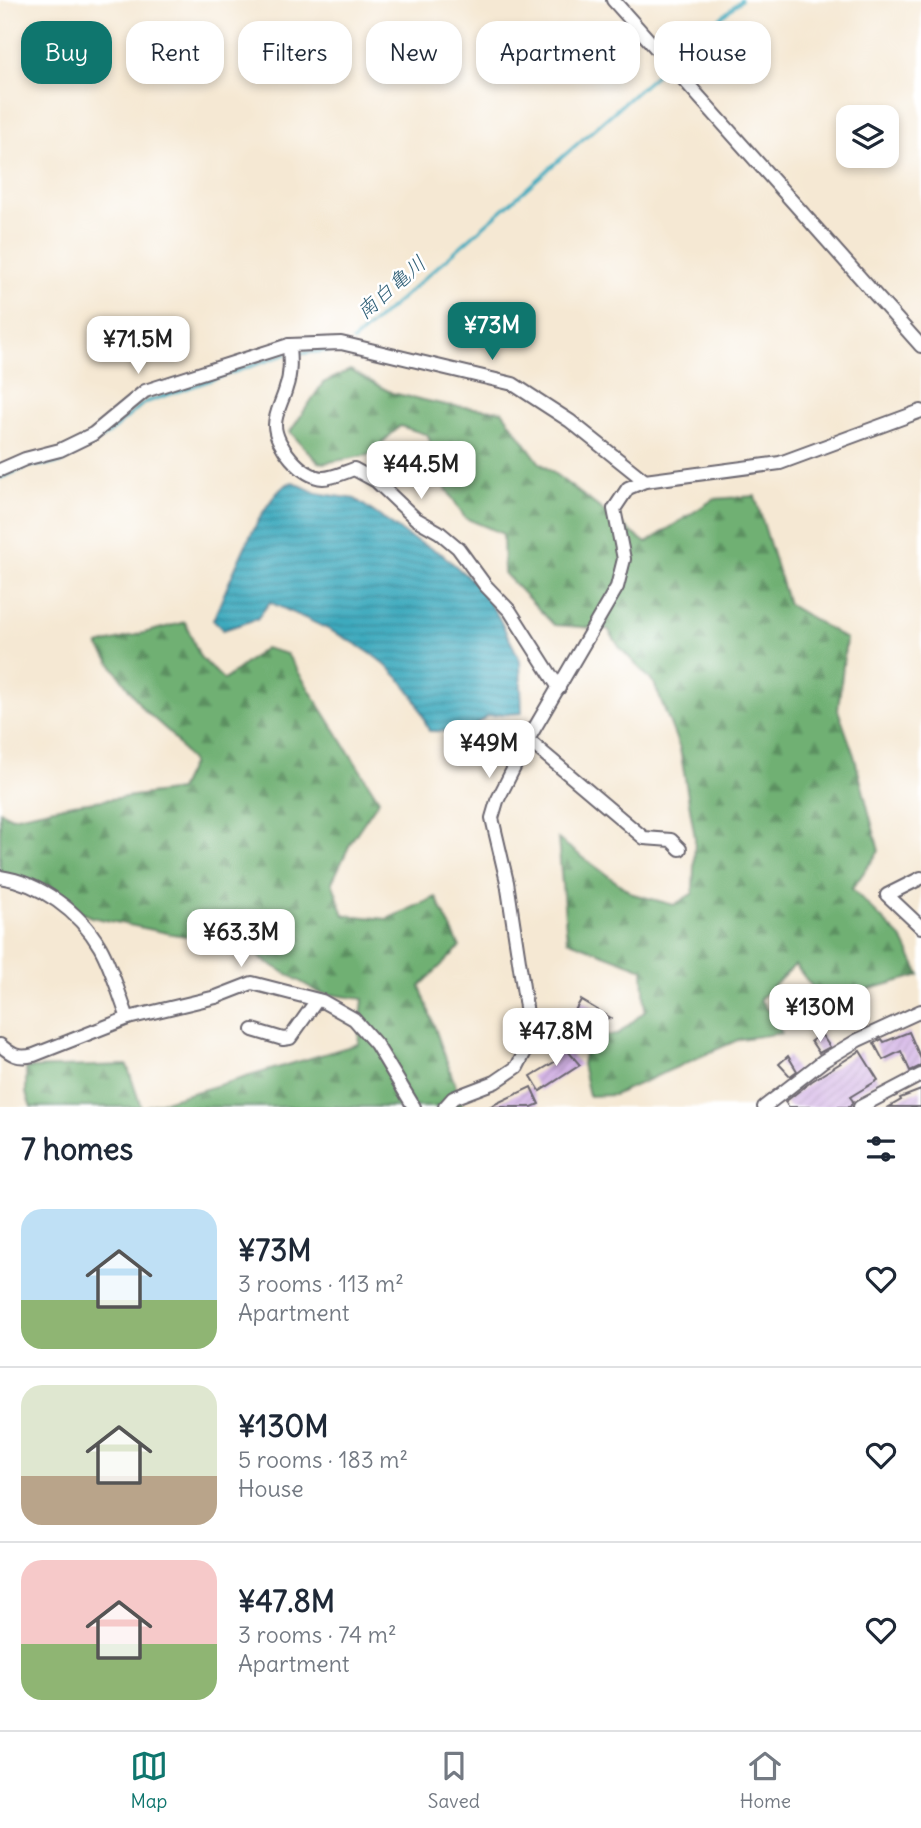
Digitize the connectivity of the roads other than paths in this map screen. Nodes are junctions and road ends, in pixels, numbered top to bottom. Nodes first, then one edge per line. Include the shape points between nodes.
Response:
1 (613, 0) edge
2 (921, 346) edge
3 (290, 351) junction
4 (921, 411) edge
5 (0, 470) edge
6 (645, 481) junction
7 (559, 688) junction
8 (528, 740) junction
9 (680, 849) dead end
10 (0, 877) edge
11 (921, 878) edge
12 (921, 927) edge
13 (317, 1000) junction
14 (921, 1011) edge
15 (128, 1018) junction
16 (253, 1030) dead end
17 (0, 1045) edge
18 (921, 1075) edge
19 (771, 1105) edge
20 (414, 1107) edge
21 (445, 1107) edge
22 (860, 1107) edge

1 - 2 street
3 - 5 street via 145,391 93,434
3 - 6 street via 341,343 513,384 570,421
3 - 7 street via 287,385 275,421 281,443 311,475 324,478 355,469 376,481 416,519 458,548 510,611
4 - 6 street via 780,463
6 - 7 street via 628,488 614,509 624,559 617,587
7 - 8 street
8 - 9 street via 644,838 671,840
8 - 21 street via 492,818 507,882 531,1040 517,1066 495,1082 453,1098
10 - 15 street via 22,880 44,892 80,924 99,946
11 - 12 street via 887,895
13 - 15 street via 251,983 216,997
13 - 16 street via 290,1038
13 - 20 street via 354,1019 376,1044
14 - 19 street via 823,1061
15 - 17 street via 21,1058
18 - 22 street

